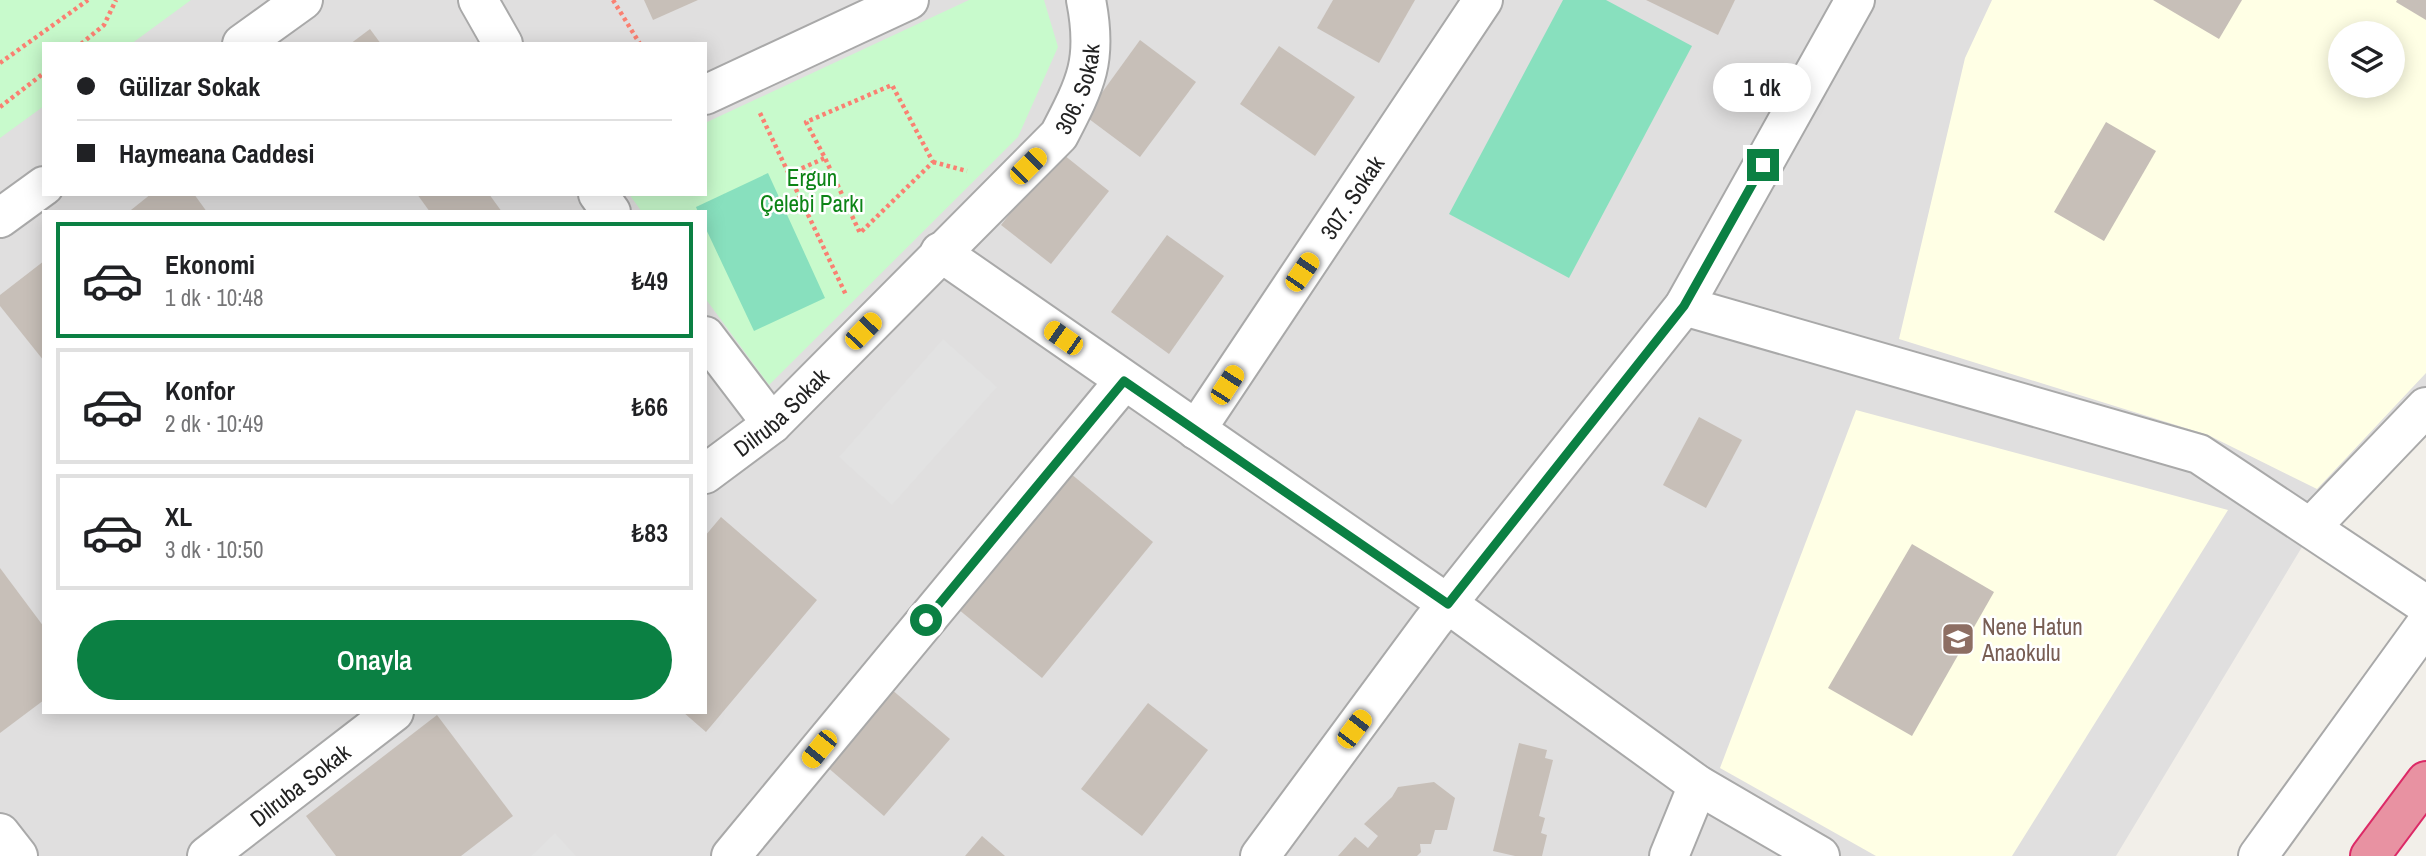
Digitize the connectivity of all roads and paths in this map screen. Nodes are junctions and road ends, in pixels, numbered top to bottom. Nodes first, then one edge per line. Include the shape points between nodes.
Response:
1 (88, 0) edge
2 (116, 0) edge
3 (303, 0) edge
4 (478, 0) edge
5 (613, 0) edge
6 (909, 0) edge
7 (1086, 0) edge
8 (1483, 0) edge
9 (1856, 0) edge
10 (83, 42) edge
11 (245, 42) edge
12 (502, 42) edge
13 (639, 42) edge
14 (0, 63) edge
15 (42, 75) edge
16 (743, 77) junction
17 (707, 94) edge
18 (0, 107) edge
19 (825, 158) junction
20 (789, 174) junction
21 (42, 187) edge
22 (0, 218) edge
23 (940, 252) junction
24 (1684, 306) junction
25 (863, 331) junction
26 (707, 339) edge
27 (1124, 381) junction
28 (2426, 407) edge
29 (772, 424) junction
30 (1196, 430) junction
31 (707, 473) edge
32 (2311, 527) junction
33 (1448, 604) junction
34 (2426, 605) edge
35 (2426, 624) edge
36 (392, 714) edge
37 (2426, 781) edge
38 (1698, 785) junction
39 (0, 833) edge
40 (231, 849) edge
41 (18, 856) edge
42 (731, 856) edge
43 (1260, 856) edge
44 (1669, 856) edge
45 (1820, 856) edge
46 (2258, 856) edge
47 (2370, 856) edge

1 - 14 path
2 - 10 path via 104,25
3 - 11 street
4 - 12 street
5 - 13 path
6 - 16 street
7 - 23 street, 306. Sokak via 1092,30 1087,80 1059,135
8 - 30 street, 307. Sokak
9 - 24 street
15 - 18 path
16 - 17 street
16 - 20 path
19 - 19 path via 806,122 892,85 933,162 860,233
19 - 20 path
20 - 25 path
21 - 22 street
23 - 25 street, Dilruba Sokak
23 - 27 street
24 - 32 street via 2199,454
24 - 33 street
25 - 29 street, Dilruba Sokak
26 - 29 street
27 - 30 street
27 - 42 street
28 - 32 street
29 - 31 street, Dilruba Sokak
30 - 33 street
32 - 34 street
33 - 38 street
33 - 43 street
35 - 46 street
36 - 40 street, Dilruba Sokak
37 - 47 highway
38 - 44 street
38 - 45 street
39 - 41 street

